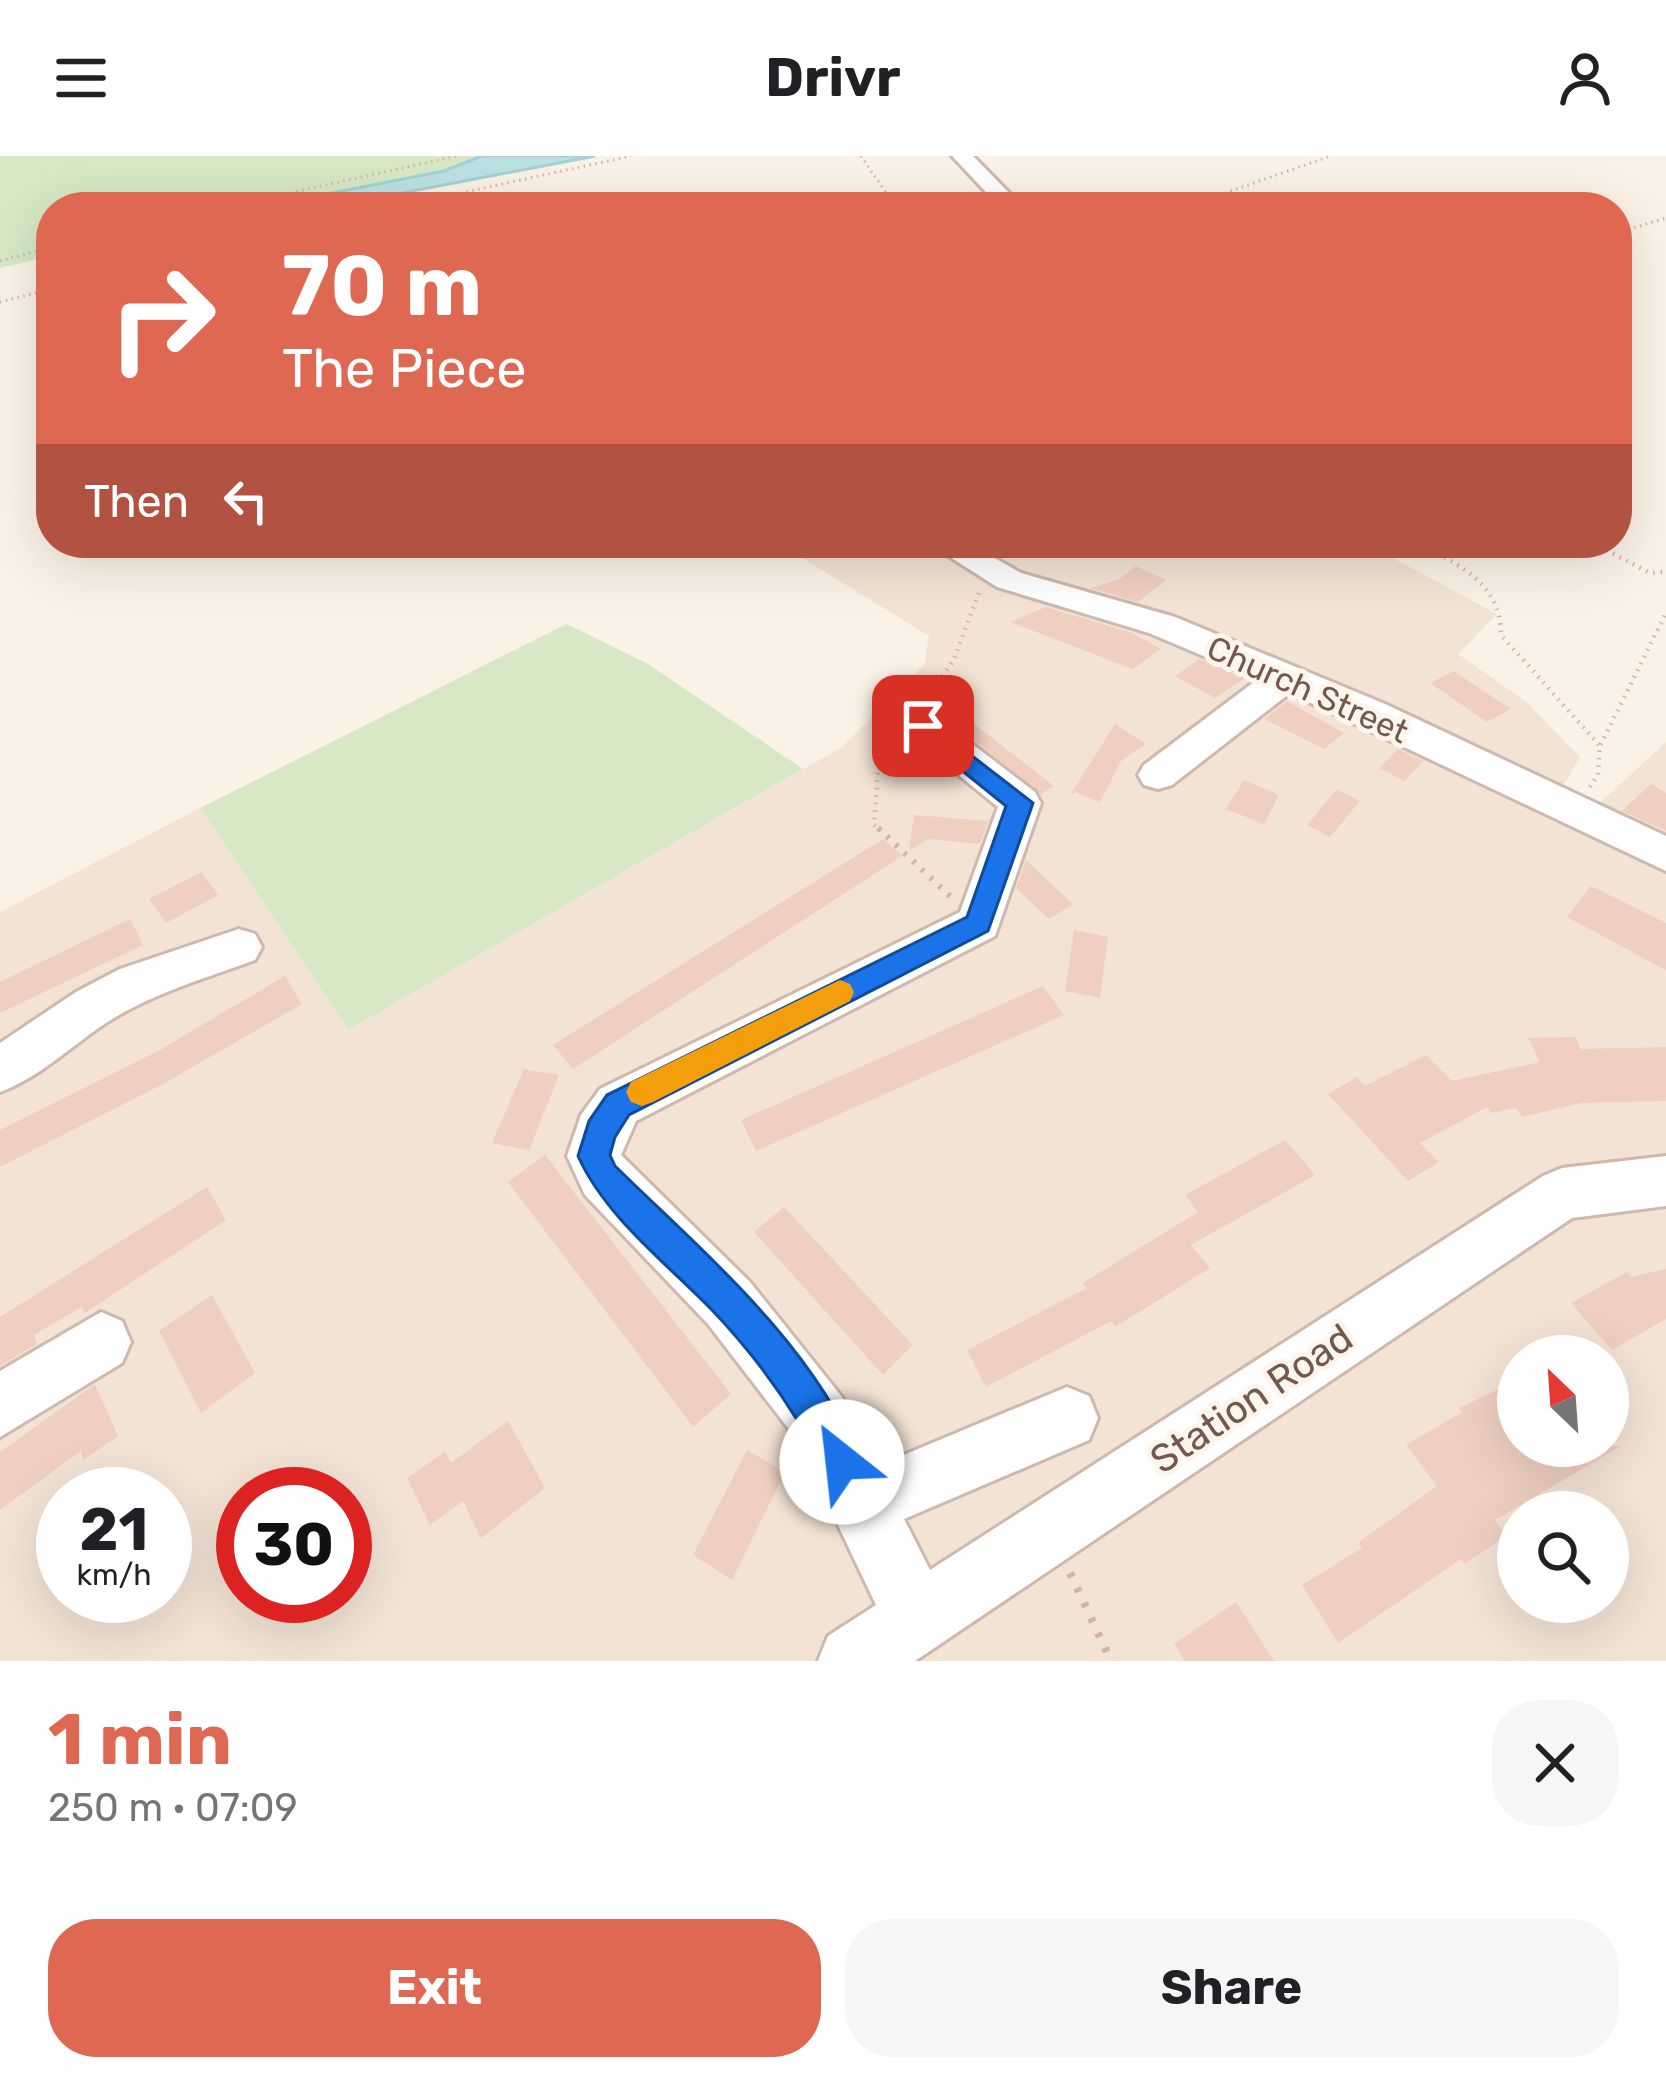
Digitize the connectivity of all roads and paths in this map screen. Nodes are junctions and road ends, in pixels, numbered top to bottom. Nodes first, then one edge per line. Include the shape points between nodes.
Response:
1 (457, 156) edge
2 (631, 156) edge
3 (861, 156) edge
4 (962, 156) edge
5 (1331, 156) edge
6 (294, 192) edge
7 (465, 192) edge
8 (886, 192) edge
9 (997, 192) edge
10 (1229, 192) edge
11 (1666, 218) edge
12 (1632, 228) edge
13 (36, 251) edge
14 (0, 261) edge
15 (36, 293) edge
16 (0, 302) edge
17 (1004, 558) edge
18 (1441, 558) edge
19 (1622, 558) edge
20 (1666, 572) edge
21 (1666, 613) edge
22 (1286, 677) junction
23 (923, 726) dead end
24 (1600, 746) junction
25 (1158, 775) dead end
26 (1575, 810) junction
27 (1666, 855) edge
28 (239, 946) dead end
29 (0, 1070) edge
30 (1666, 1181) edge
31 (101, 1342) dead end
32 (0, 1406) edge
33 (1067, 1418) dead end
34 (864, 1504) junction
35 (1050, 1532) junction
36 (918, 1618) junction
37 (853, 1661) edge
38 (1111, 1661) edge

1 - 6 path
2 - 7 path
3 - 8 path
4 - 9 street
5 - 10 path
11 - 12 path
13 - 14 path
15 - 16 path
17 - 22 street, Church Street
18 - 24 path via 1496,593 1502,635
19 - 20 path
21 - 24 path
22 - 25 street
22 - 26 street, Church Street
23 - 34 street via 1020,803 979,923 618,1105 594,1156 604,1177 776,1359 820,1419
24 - 26 path via 1598,775
26 - 27 street, Church Street
28 - 29 street via 137,983
30 - 35 street, Station Road via 1562,1195
31 - 32 street
33 - 34 street
34 - 36 street
35 - 36 street, Station Road
35 - 38 path
36 - 37 street, Station Road

